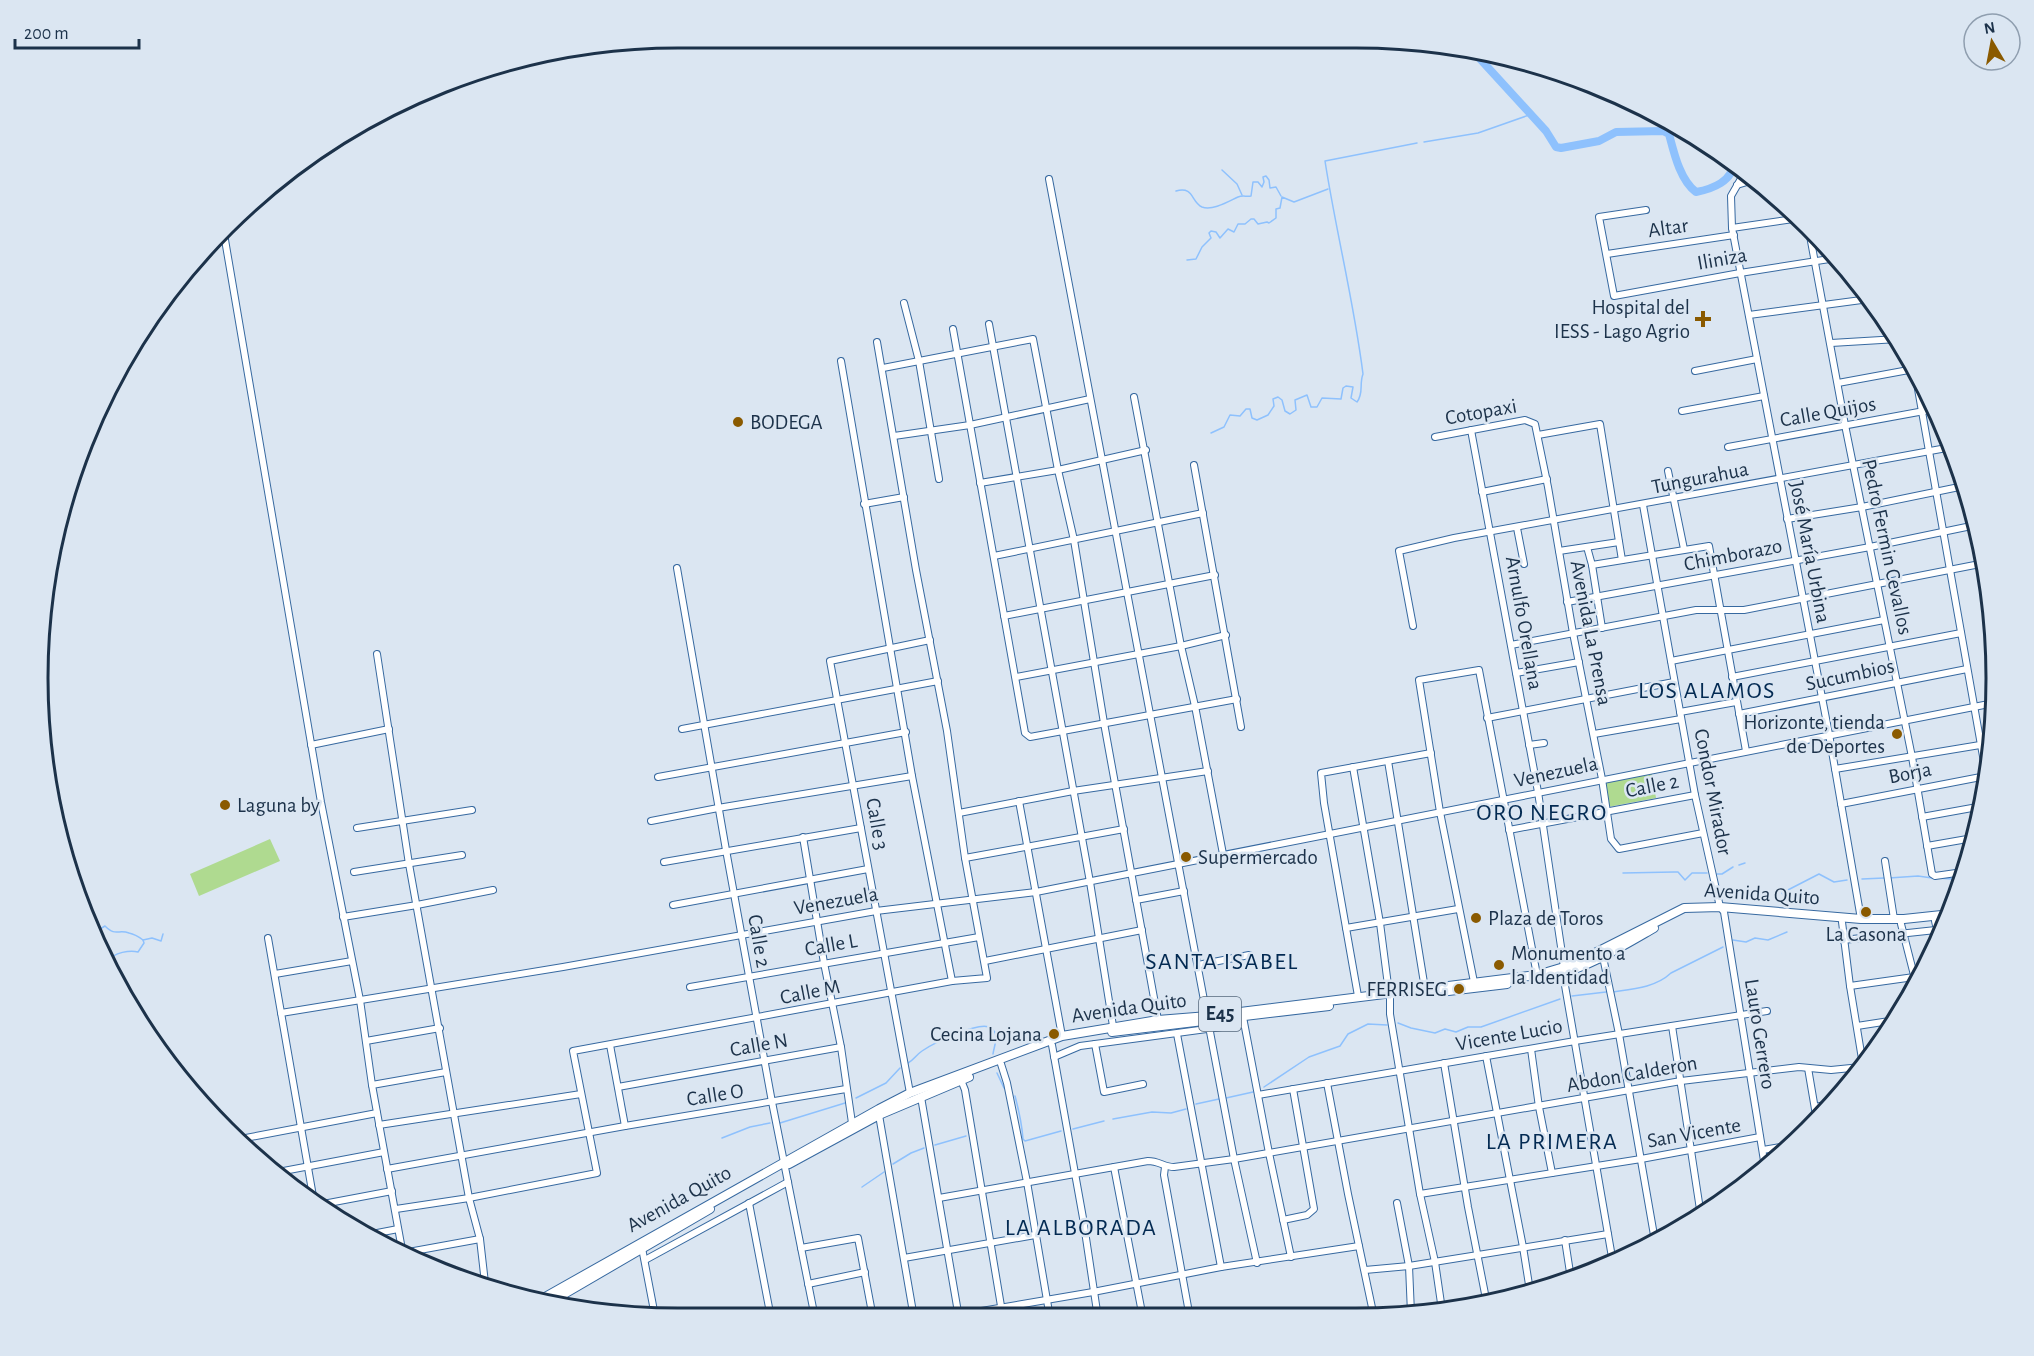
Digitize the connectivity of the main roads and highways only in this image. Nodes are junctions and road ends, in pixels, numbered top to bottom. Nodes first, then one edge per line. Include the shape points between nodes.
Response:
1 (1722, 910) junction
2 (1939, 916) edge
3 (1898, 922) junction
4 (1935, 925) edge
5 (1564, 971) junction
6 (1390, 996) junction
7 (1209, 1022) junction
8 (784, 1164) junction
9 (549, 1295) edge
10 (559, 1297) edge

1 - 3 highway, Avenida Quito / E45
1 - 3 highway, Avenida Quito / E45 via 1842,922
1 - 5 highway, Avenida Quito / E45 via 1675,916 1603,957
1 - 5 highway, Avenida Quito / E45 via 1694,907 1674,912
2 - 3 highway, Avenida Quito / E45
3 - 4 highway, Avenida Quito / E45
5 - 6 highway, Avenida Quito / E45
5 - 6 highway, Avenida Quito / E45 via 1529,981
6 - 7 highway, Avenida Quito / E45 via 1244,1021
6 - 7 highway, Avenida Quito / E45 via 1358,996
7 - 8 highway, Avenida Quito / E45 via 1080,1036 1052,1045 879,1115
7 - 8 highway, Avenida Quito / E45 via 1158,1020 1062,1036 910,1093
8 - 9 highway, Avenida Quito / E45
8 - 10 highway, Avenida Quito / E45

